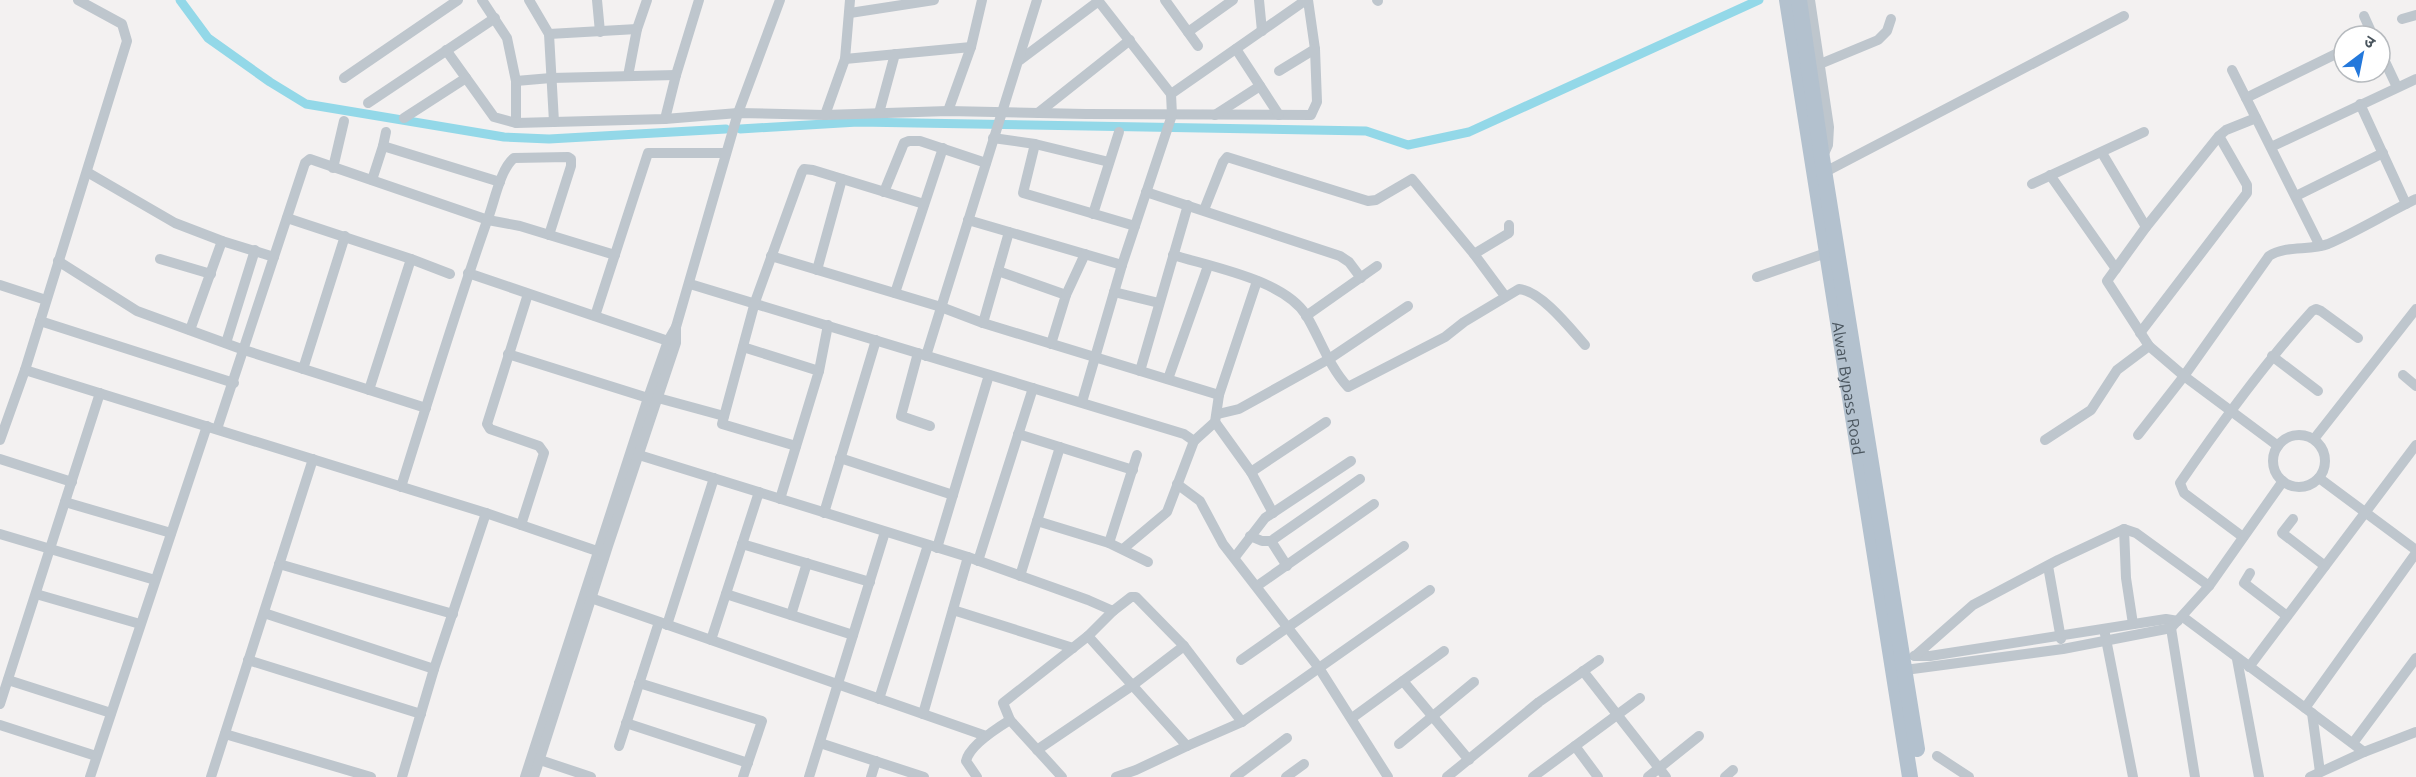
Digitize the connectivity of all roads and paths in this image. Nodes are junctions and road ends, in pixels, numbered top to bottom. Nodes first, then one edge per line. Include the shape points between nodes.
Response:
1 (78, 0) edge
2 (458, 0) edge
3 (482, 0) edge
4 (529, 0) edge
5 (597, 0) edge
6 (647, 0) edge
7 (699, 0) edge
8 (780, 0) edge
9 (850, 0) edge
10 (934, 0) edge
11 (982, 0) edge
12 (1037, 0) edge
13 (1165, 0) edge
14 (1233, 0) edge
15 (1258, 0) edge
16 (1307, 0) edge
17 (1787, 0) edge
18 (1799, 0) edge
19 (1810, 0) edge
20 (850, 13) junction
21 (2416, 15) edge
22 (2124, 16) dead end
23 (2364, 16) dead end
24 (495, 18) junction
25 (1891, 19) dead end
26 (2402, 19) dead end
27 (2368, 24) edge
28 (637, 29) junction
29 (1262, 31) junction
30 (600, 32) junction
31 (1188, 32) junction
32 (549, 34) junction
33 (1130, 40) junction
34 (1198, 46) dead end
35 (971, 47) junction
36 (1236, 49) junction
37 (1314, 49) junction
38 (446, 50) junction
39 (895, 54) junction
40 (2332, 56) edge
41 (845, 59) junction
42 (1020, 60) junction
43 (1820, 64) junction
44 (2232, 70) dead end
45 (1279, 71) dead end
46 (676, 75) junction
47 (628, 76) junction
48 (2392, 76) edge
49 (344, 78) dead end
50 (466, 78) junction
51 (551, 78) junction
52 (2416, 79) edge
53 (516, 81) junction
54 (1260, 86) junction
55 (2397, 87) junction
56 (1171, 94) junction
57 (2246, 98) junction
58 (368, 103) dead end
59 (2360, 104) junction
60 (948, 111) junction
61 (738, 113) junction
62 (879, 113) junction
63 (1038, 113) junction
64 (825, 115) junction
65 (1214, 115) junction
66 (1279, 115) junction
67 (404, 117) dead end
68 (1000, 118) junction
69 (2256, 118) junction
70 (665, 119) junction
71 (1170, 120) junction
72 (344, 121) dead end
73 (554, 122) junction
74 (516, 123) junction
75 (386, 132) dead end
76 (1119, 132) dead end
77 (2144, 132) dead end
78 (2219, 136) junction
79 (994, 137) junction
80 (1035, 144) junction
81 (383, 146) junction
82 (2271, 147) junction
83 (943, 148) junction
84 (726, 153) junction
85 (2102, 153) junction
86 (2383, 153) junction
87 (986, 162) junction
88 (1109, 162) junction
89 (1824, 165) junction
90 (333, 168) junction
91 (87, 172) junction
92 (2050, 175) junction
93 (842, 179) junction
94 (372, 180) junction
95 (500, 182) junction
96 (2032, 184) dead end
97 (884, 192) junction
98 (1146, 192) junction
99 (2296, 196) junction
100 (2411, 201) edge
101 (924, 204) junction
102 (1188, 205) junction
103 (1204, 210) junction
104 (1094, 214) junction
105 (287, 218) junction
106 (488, 220) junction
107 (968, 220) junction
108 (1509, 225) dead end
109 (1135, 226) junction
110 (2146, 227) junction
111 (1009, 232) junction
112 (549, 235) junction
113 (345, 237) junction
114 (222, 241) junction
115 (2320, 246) junction
116 (255, 250) junction
117 (1085, 254) junction
118 (1474, 254) junction
119 (1826, 254) junction
120 (615, 255) junction
121 (1173, 255) junction
122 (771, 256) junction
123 (274, 257) junction
124 (160, 259) dead end
125 (411, 259) junction
126 (58, 261) junction
127 (1122, 265) junction
128 (1208, 266) junction
129 (1377, 266) dead end
130 (2116, 269) junction
131 (817, 270) junction
132 (998, 271) junction
133 (468, 273) junction
134 (211, 274) junction
135 (450, 274) dead end
136 (1757, 277) dead end
137 (1361, 278) junction
138 (1257, 281) junction
139 (690, 284) junction
140 (0, 285) edge
141 (1114, 292) junction
142 (528, 294) junction
143 (895, 294) junction
144 (1066, 295) junction
145 (1505, 296) junction
146 (46, 300) junction
147 (755, 302) junction
148 (1159, 303) junction
149 (1408, 306) dead end
150 (941, 307) junction
151 (2416, 309) edge
152 (595, 316) junction
153 (1306, 316) junction
154 (40, 321) junction
155 (983, 323) junction
156 (828, 325) junction
157 (676, 327) junction
158 (190, 330) junction
159 (2140, 333) junction
160 (2358, 338) dead end
161 (876, 340) junction
162 (668, 341) junction
163 (226, 343) junction
164 (1051, 344) junction
165 (1585, 345) dead end
166 (2149, 346) junction
167 (743, 347) junction
168 (244, 350) junction
169 (508, 354) junction
170 (922, 354) junction
171 (2272, 356) junction
172 (1095, 357) junction
173 (1329, 359) junction
174 (303, 369) junction
175 (25, 370) junction
176 (819, 371) junction
177 (1140, 371) junction
178 (989, 375) junction
179 (2403, 375) dead end
180 (2184, 376) junction
181 (1168, 379) junction
182 (234, 383) junction
183 (2416, 386) edge
184 (1033, 387) junction
185 (369, 390) junction
186 (2318, 391) dead end
187 (100, 393) junction
188 (1219, 395) junction
189 (653, 398) junction
190 (1082, 402) junction
191 (426, 408) junction
192 (2230, 410) junction
193 (724, 416) junction
194 (1216, 418) junction
195 (1326, 422) dead end
196 (930, 426) dead end
197 (212, 428) junction
198 (1018, 434) junction
199 (2138, 435) dead end
200 (2314, 439) junction
201 (0, 440) edge
202 (2045, 440) dead end
203 (1194, 441) junction
204 (2416, 445) edge
205 (796, 446) junction
206 (1060, 447) junction
207 (2278, 447) junction
208 (639, 455) junction
209 (1137, 455) dead end
210 (840, 458) junction
211 (0, 459) edge
212 (313, 459) junction
213 (1351, 461) dead end
214 (1133, 470) junction
215 (1251, 472) junction
216 (714, 478) junction
217 (2319, 478) junction
218 (1360, 479) dead end
219 (2283, 481) junction
220 (72, 482) junction
221 (1177, 484) junction
222 (401, 487) junction
223 (759, 492) junction
224 (953, 495) junction
225 (780, 499) junction
226 (65, 502) junction
227 (1374, 504) dead end
228 (2365, 512) junction
229 (486, 513) junction
230 (824, 513) junction
231 (1273, 513) junction
232 (2293, 519) dead end
233 (1037, 521) junction
234 (521, 525) junction
235 (2124, 529) junction
236 (885, 532) junction
237 (171, 533) junction
238 (0, 534) edge
239 (1250, 536) junction
240 (2243, 537) junction
241 (1272, 541) junction
242 (1109, 543) junction
243 (742, 544) junction
244 (933, 546) junction
245 (1404, 546) dead end
246 (51, 548) junction
247 (1123, 549) junction
248 (597, 551) junction
249 (2416, 552) edge
250 (1235, 557) junction
251 (973, 559) junction
252 (1148, 562) dead end
253 (807, 563) junction
254 (279, 564) junction
255 (1287, 566) junction
256 (2048, 566) junction
257 (2325, 566) junction
258 (2250, 573) dead end
259 (1020, 576) junction
260 (155, 580) junction
261 (870, 582) junction
262 (1257, 586) junction
263 (2209, 586) junction
264 (1430, 590) dead end
265 (36, 594) junction
266 (726, 594) junction
267 (591, 598) junction
268 (953, 610) junction
269 (1113, 611) junction
270 (264, 613) junction
271 (453, 614) junction
272 (791, 615) junction
273 (2287, 616) junction
274 (2177, 622) junction
275 (140, 624) junction
276 (663, 624) junction
277 (2133, 624) junction
278 (1289, 628) junction
279 (2105, 628) junction
280 (2060, 634) junction
281 (853, 635) junction
282 (1088, 636) junction
283 (711, 640) junction
284 (2106, 640) junction
285 (1184, 646) junction
286 (1073, 648) junction
287 (2063, 649) junction
288 (1444, 651) dead end
289 (2237, 658) junction
290 (2416, 658) edge
291 (248, 660) junction
292 (1241, 660) dead end
293 (1599, 660) dead end
294 (1907, 661) junction
295 (0, 663) edge
296 (12, 667) junction
297 (2249, 667) junction
298 (1319, 668) junction
299 (434, 669) junction
300 (1583, 671) junction
301 (8, 680) junction
302 (1403, 681) junction
303 (1474, 682) dead end
304 (639, 683) junction
305 (838, 685) junction
306 (1133, 685) junction
307 (1640, 698) dead end
308 (879, 699) junction
309 (0, 704) edge
310 (2308, 711) junction
311 (111, 713) junction
312 (421, 714) junction
313 (923, 714) junction
314 (1617, 715) junction
315 (1433, 716) junction
316 (1352, 718) junction
317 (1010, 720) junction
318 (1242, 722) junction
319 (626, 723) junction
320 (0, 725) edge
321 (2416, 732) edge
322 (225, 734) junction
323 (986, 736) junction
324 (1699, 736) dead end
325 (1287, 738) dead end
326 (820, 743) junction
327 (1399, 744) dead end
328 (2354, 744) junction
329 (619, 746) dead end
330 (1187, 746) junction
331 (1575, 746) junction
332 (1037, 750) junction
333 (2364, 752) junction
334 (96, 756) junction
335 (1937, 756) dead end
336 (540, 760) junction
337 (1469, 760) junction
338 (876, 761) junction
339 (748, 763) junction
340 (1304, 764) dead end
341 (1662, 773) edge
342 (1138, 774) edge
343 (1452, 775) edge
344 (2315, 775) edge
345 (90, 777) edge
346 (211, 777) edge
347 (371, 777) edge
348 (402, 777) edge
349 (525, 777) edge
350 (534, 777) edge
351 (591, 777) edge
352 (743, 777) edge
353 (809, 777) edge
354 (871, 777) edge
355 (924, 777) edge
356 (977, 777) edge
357 (1062, 777) edge
358 (1116, 777) edge
359 (1235, 777) edge
360 (1286, 777) edge
361 (1388, 777) edge
362 (1534, 777) edge
363 (1598, 777) edge
364 (1648, 777) edge
365 (1910, 777) edge
366 (1922, 777) edge
367 (1970, 777) edge
368 (2133, 777) edge
369 (2195, 777) edge
370 (2259, 777) edge

1 - 91 street via 122,24 127,41
2 - 49 street
3 - 24 street
4 - 32 street
5 - 30 street
6 - 28 street
7 - 46 street
8 - 61 street
9 - 20 street
10 - 20 street
11 - 35 street
12 - 42 street
13 - 31 street
14 - 31 street
15 - 29 street
16 - 29 street
16 - 37 street
17 - 119 main road, Alwar Bypass Road
18 - 89 main road, Alwar Bypass Road
19 - 43 street
20 - 41 street
21 - 26 street
22 - 89 street
23 - 27 street
24 - 38 street
24 - 53 street via 507,38
25 - 43 street via 1878,40
28 - 30 street
28 - 47 street
29 - 36 street
30 - 32 street
31 - 34 street
32 - 51 street
33 - 42 street via 1096,3
33 - 56 street
33 - 63 street
35 - 39 street
35 - 60 street
36 - 54 street
36 - 56 street
37 - 45 street
37 - 66 street via 1317,102 1311,115
38 - 50 street
38 - 58 street
39 - 41 street
39 - 62 street
40 - 57 street
41 - 64 street
42 - 68 street
43 - 89 street via 1829,127
44 - 57 street
46 - 47 street
46 - 70 street
47 - 51 street
48 - 55 street
50 - 67 street
50 - 74 street via 494,117
51 - 53 street
51 - 73 street
52 - 55 street
53 - 74 street
54 - 65 street
54 - 66 street
55 - 59 street
56 - 71 street
57 - 69 street
59 - 82 street
59 - 86 street
60 - 62 street
60 - 68 street
61 - 64 street
61 - 70 street
61 - 84 street
62 - 64 street
63 - 68 street
63 - 71 street
65 - 66 street
65 - 71 street
68 - 79 street
69 - 78 street
69 - 82 street
70 - 73 street
71 - 98 street
72 - 90 street
73 - 74 street
75 - 81 street
76 - 88 street
77 - 85 street
78 - 110 street
78 - 159 street via 2247,185 2247,193
79 - 80 street
79 - 87 street
80 - 88 street
80 - 104 street via 1023,193
81 - 94 street
81 - 95 street
82 - 99 street
83 - 87 street
83 - 97 street via 920,141 904,143
83 - 101 street
84 - 120 street via 648,153
84 - 139 street
85 - 92 street
85 - 110 street
86 - 99 street
86 - 100 street
87 - 107 street
88 - 104 street
89 - 294 main road, Alwar Bypass Road
90 - 94 street
90 - 105 street via 310,159 305,163
91 - 114 street via 176,223
91 - 126 street
92 - 96 street
92 - 130 street
93 - 97 street
93 - 122 street via 813,170 802,172
93 - 131 street
94 - 106 street
95 - 106 street
95 - 112 street via 514,158 572,159
97 - 101 street
98 - 102 street
98 - 109 street
99 - 115 street
100 - 115 street
101 - 143 street
102 - 103 street
102 - 121 street
103 - 118 street via 1227,158 1368,201 1412,178
103 - 137 street via 1340,256
104 - 109 street
105 - 113 street
105 - 123 street
106 - 112 street
106 - 133 street
107 - 111 street
107 - 150 street
108 - 118 street via 1509,233
109 - 127 street
110 - 130 street
111 - 117 street
111 - 132 street
112 - 120 street
113 - 125 street
113 - 174 street
114 - 116 street
114 - 134 street
115 - 180 street via 2270,256
116 - 123 street
116 - 163 street
117 - 127 street
117 - 144 street
118 - 145 street
119 - 136 street
119 - 365 main road, Alwar Bypass Road
120 - 152 street
121 - 128 street
121 - 148 street
122 - 131 street
122 - 147 street
123 - 168 street
124 - 134 street
125 - 135 street
125 - 185 street
126 - 146 street
126 - 158 street via 137,311
127 - 141 street
128 - 138 street
128 - 181 street
129 - 137 street
130 - 159 street via 2107,281
131 - 143 street
132 - 144 street
132 - 155 street
133 - 142 street
133 - 191 street
134 - 158 street
137 - 153 street
138 - 153 street via 1289,296
138 - 188 street
139 - 147 street
139 - 157 street
140 - 146 street
141 - 148 street
141 - 172 street
142 - 152 street
142 - 169 street
143 - 150 street
144 - 164 street
145 - 165 street via 1519,289 1527,290 1554,309
145 - 173 street via 1445,337 1352,387 1346,385
146 - 154 street
147 - 156 street
147 - 167 street
148 - 177 street
149 - 173 street
150 - 155 street
150 - 170 street
151 - 200 street
152 - 162 street
153 - 173 street
154 - 175 street
154 - 182 street
155 - 164 street
156 - 161 street
156 - 176 street
157 - 162 street
157 - 189 street via 676,343
158 - 163 street
159 - 166 street
160 - 171 street via 2316,309
161 - 170 street
161 - 210 street
162 - 189 street
163 - 168 street
164 - 172 street
166 - 180 street
166 - 202 street via 2120,366 2091,410
167 - 176 street
167 - 193 street
168 - 174 street
168 - 182 street
169 - 189 street
169 - 234 street via 488,427 539,446 543,453
170 - 178 street
170 - 196 street via 901,416
171 - 186 street
171 - 192 street
172 - 177 street
172 - 190 street
173 - 194 street
174 - 185 street
175 - 187 street
175 - 201 street
176 - 205 street
177 - 181 street
178 - 184 street
178 - 224 street
179 - 183 street
180 - 192 street
180 - 199 street
181 - 188 street
182 - 197 street
184 - 190 street
184 - 198 street
185 - 191 street
187 - 197 street
187 - 220 street
188 - 194 street
189 - 193 street
189 - 208 street
189 - 248 street
190 - 203 street via 1184,434
191 - 222 street
192 - 207 street
192 - 240 street via 2180,483 2181,489
193 - 205 street via 722,424
194 - 203 street
194 - 215 street
195 - 215 street
197 - 212 street
197 - 237 street
198 - 206 street
198 - 251 street
200 - 207 street via 2295,435 2285,438
200 - 217 street via 2325,456
203 - 221 street
204 - 228 street
205 - 225 street
206 - 214 street
206 - 233 street
207 - 219 street via 2273,465
208 - 216 street
208 - 267 street
209 - 214 street
210 - 224 street
210 - 230 street
211 - 220 street
212 - 222 street
212 - 254 street
213 - 231 street
214 - 242 street
215 - 231 street
216 - 223 street
216 - 276 street
217 - 219 street via 2304,486
217 - 228 street
218 - 241 street
219 - 240 street
220 - 226 street
221 - 247 street via 1167,512
221 - 250 street via 1200,501 1223,544
222 - 229 street
223 - 225 street
223 - 243 street
224 - 244 street
225 - 230 street
226 - 237 street
226 - 246 street
227 - 255 street
228 - 249 street
228 - 257 street
229 - 234 street
229 - 271 street
230 - 236 street
231 - 239 street
232 - 257 street via 2282,533
233 - 242 street
233 - 259 street
234 - 248 street
235 - 256 street
235 - 263 street via 2136,533
235 - 277 street
236 - 244 street
236 - 261 street
237 - 260 street
238 - 246 street
239 - 241 street
239 - 250 street
240 - 263 street
241 - 255 street
242 - 247 street
243 - 253 street
243 - 266 street
244 - 251 street
244 - 308 street
245 - 278 street
246 - 260 street
246 - 265 street
247 - 252 street
248 - 349 street
249 - 310 street
250 - 262 street
251 - 259 street
251 - 268 street
253 - 261 street
253 - 272 street
254 - 270 street
254 - 271 street
255 - 262 street
256 - 280 street
256 - 294 street via 1973,605
257 - 273 street
258 - 273 street via 2244,583
259 - 269 street
260 - 275 street
261 - 281 street
262 - 278 street
263 - 274 street
264 - 298 street
265 - 275 street
265 - 296 street
266 - 272 street
266 - 283 street
267 - 276 street
267 - 336 street
268 - 286 street
268 - 313 street
269 - 282 street
269 - 285 street via 1136,597
270 - 291 street
270 - 299 street
271 - 299 street
272 - 281 street
273 - 297 street
274 - 277 street via 2166,619
274 - 284 street
274 - 289 street
274 - 369 street
275 - 311 street
276 - 283 street
276 - 304 street
277 - 279 street
278 - 292 street
278 - 298 street
279 - 280 street
279 - 284 street
280 - 287 street
280 - 294 street
281 - 305 street
282 - 286 street
282 - 306 street
283 - 305 street
284 - 287 street
284 - 368 street
285 - 306 street
285 - 318 street
286 - 317 street via 1003,703
287 - 294 street
288 - 302 street
289 - 297 street
289 - 370 street
290 - 328 street
291 - 312 street
291 - 322 street
293 - 300 street
294 - 366 main road, Alwar Bypass Road
295 - 296 street
296 - 301 street
297 - 310 street
298 - 316 street
298 - 318 street
299 - 312 street
300 - 314 street
300 - 337 street
301 - 309 street
301 - 311 street
302 - 315 street
302 - 316 street
303 - 315 street
304 - 319 street
304 - 339 street via 762,721
305 - 308 street
305 - 326 street
306 - 330 street
306 - 332 street
307 - 314 street
308 - 313 street
310 - 328 street
310 - 344 street
311 - 334 street
312 - 348 street
313 - 323 street
314 - 331 street
314 - 341 street
315 - 327 street
315 - 337 street
316 - 361 street
317 - 323 street
317 - 332 street
318 - 330 street
319 - 329 street
319 - 339 street
320 - 334 street
321 - 333 street
322 - 346 street
322 - 347 street
323 - 356 street via 967,756 966,761
324 - 341 street
325 - 359 street
326 - 338 street
326 - 353 street
328 - 333 street
330 - 342 street
331 - 362 street
331 - 363 street
332 - 357 street
333 - 344 street
334 - 345 street
335 - 367 street
336 - 350 street
336 - 351 street
337 - 343 street
338 - 354 street
338 - 355 street
339 - 352 street
340 - 360 street
341 - 364 street
342 - 358 street

